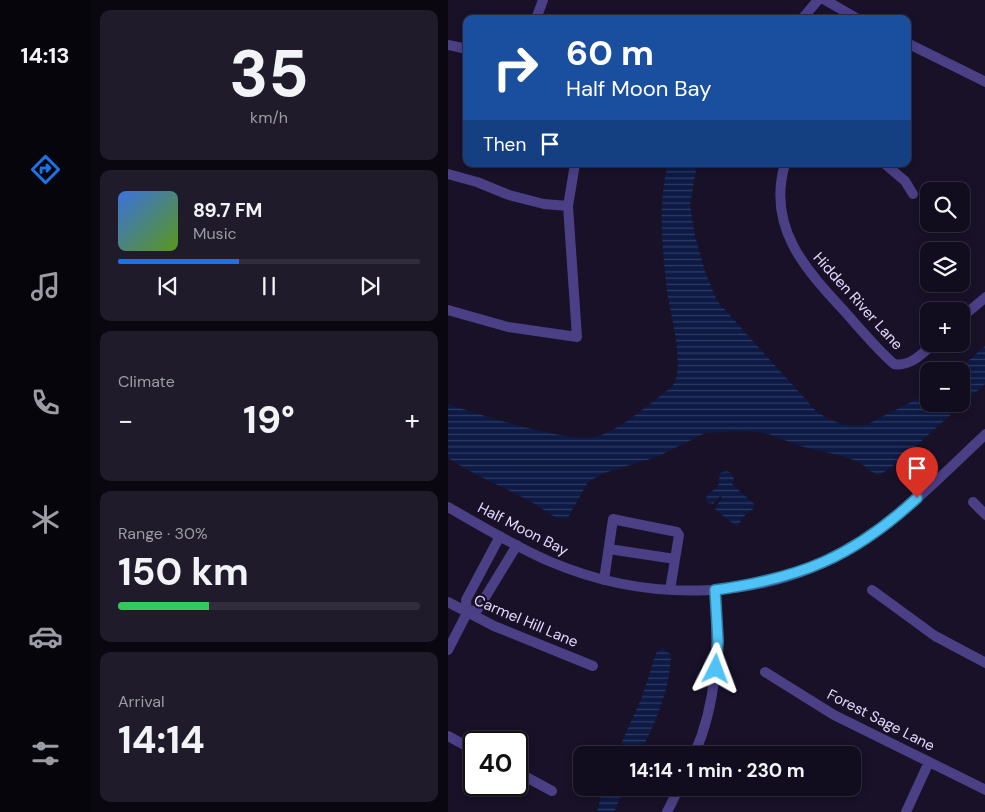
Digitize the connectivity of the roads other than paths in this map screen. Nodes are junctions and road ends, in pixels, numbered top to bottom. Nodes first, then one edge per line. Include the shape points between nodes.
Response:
1 (543, 0) edge
2 (818, 0) edge
3 (825, 0) edge
4 (537, 15) edge
5 (805, 15) edge
6 (851, 15) edge
7 (448, 44) edge
8 (911, 45) edge
9 (463, 48) edge
10 (986, 82) edge
11 (574, 167) edge
12 (786, 167) edge
13 (889, 167) edge
14 (448, 174) edge
15 (912, 194) dead end
16 (568, 206) junction
17 (986, 297) edge
18 (448, 310) edge
19 (970, 310) edge
20 (924, 352) edge
21 (986, 434) edge
22 (973, 502) dead end
23 (448, 507) edge
24 (986, 515) edge
25 (500, 536) junction
26 (517, 545) junction
27 (608, 549) junction
28 (675, 559) junction
29 (604, 580) junction
30 (670, 590) junction
31 (715, 590) junction
32 (872, 590) dead end
33 (448, 602) edge
34 (467, 614) junction
35 (448, 650) edge
36 (986, 663) edge
37 (593, 666) dead end
38 (765, 672) dead end
39 (448, 736) edge
40 (463, 744) edge
41 (698, 746) edge
42 (929, 762) junction
43 (528, 778) edge
44 (986, 790) edge
45 (552, 791) dead end
46 (675, 796) edge
47 (667, 812) edge
48 (906, 812) edge

1 - 4 street
2 - 5 street
3 - 6 street
7 - 9 street
8 - 10 street
11 - 16 street
12 - 20 street, Hidden River Lane via 781,202 789,239 809,274 894,364 902,365
13 - 15 street via 905,181
14 - 16 street via 509,195
16 - 18 street via 577,337 508,327
17 - 19 street
21 - 31 street, Half Moon Bay via 904,510 855,546 818,565 782,578
22 - 24 street
23 - 25 street, Half Moon Bay
25 - 26 street, Half Moon Bay
25 - 34 street via 466,600
26 - 29 street, Half Moon Bay via 550,562
26 - 34 street via 478,609
27 - 28 street
27 - 28 street via 613,519 677,532
27 - 29 street
28 - 30 street
29 - 30 street, Half Moon Bay
30 - 31 street, Half Moon Bay
31 - 41 street via 716,681
32 - 36 street via 935,636
33 - 34 street, Carmel Hill Lane
34 - 35 street
34 - 37 street, Carmel Hill Lane
38 - 42 street, Forest Sage Lane via 834,715
39 - 40 street
42 - 44 street, Forest Sage Lane
42 - 48 street
43 - 45 street
46 - 47 street

